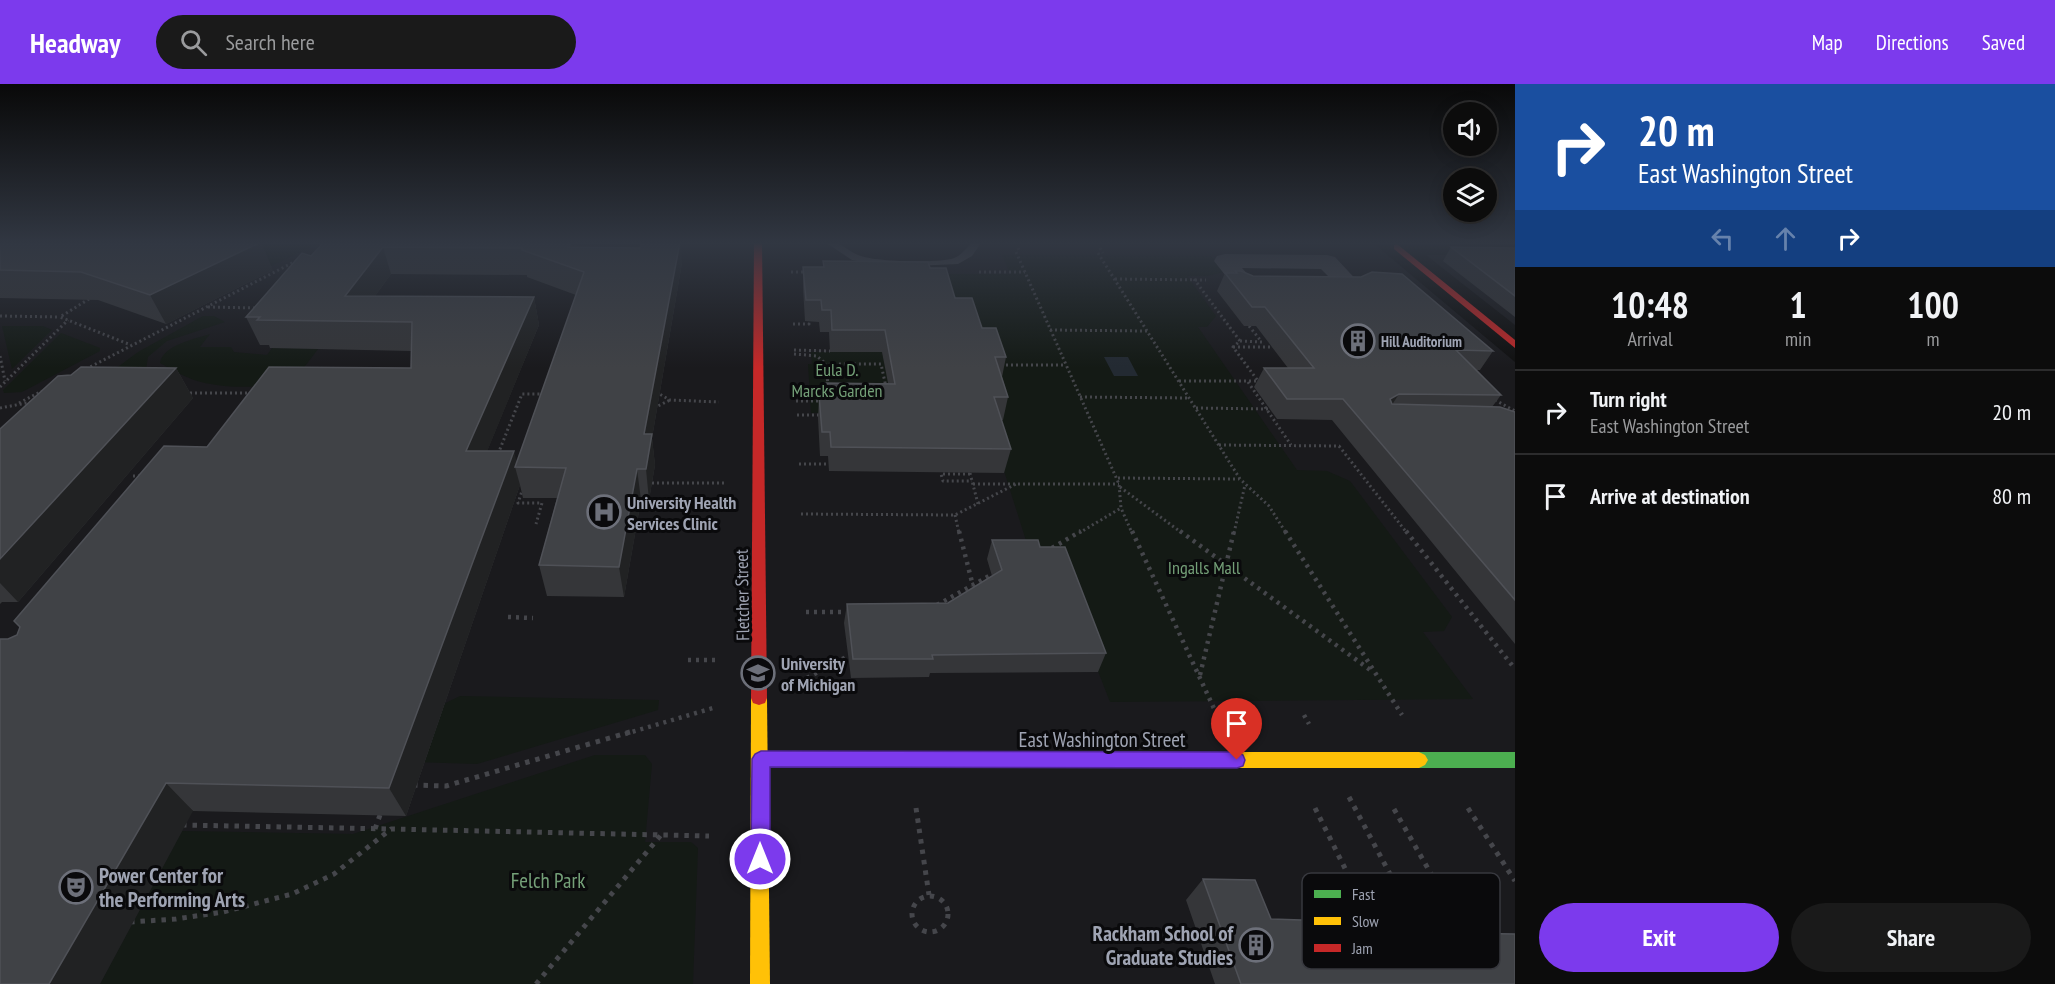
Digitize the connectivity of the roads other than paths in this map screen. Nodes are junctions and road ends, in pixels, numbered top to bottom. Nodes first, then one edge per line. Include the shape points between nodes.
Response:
1 (758, 284) edge
2 (1442, 284) edge
3 (1515, 345) edge
4 (761, 759) junction
5 (1515, 760) edge
6 (760, 984) edge

1 - 4 street, Fletcher Street
2 - 3 street
4 - 5 street, East Washington Street
4 - 6 street, Fletcher Street

